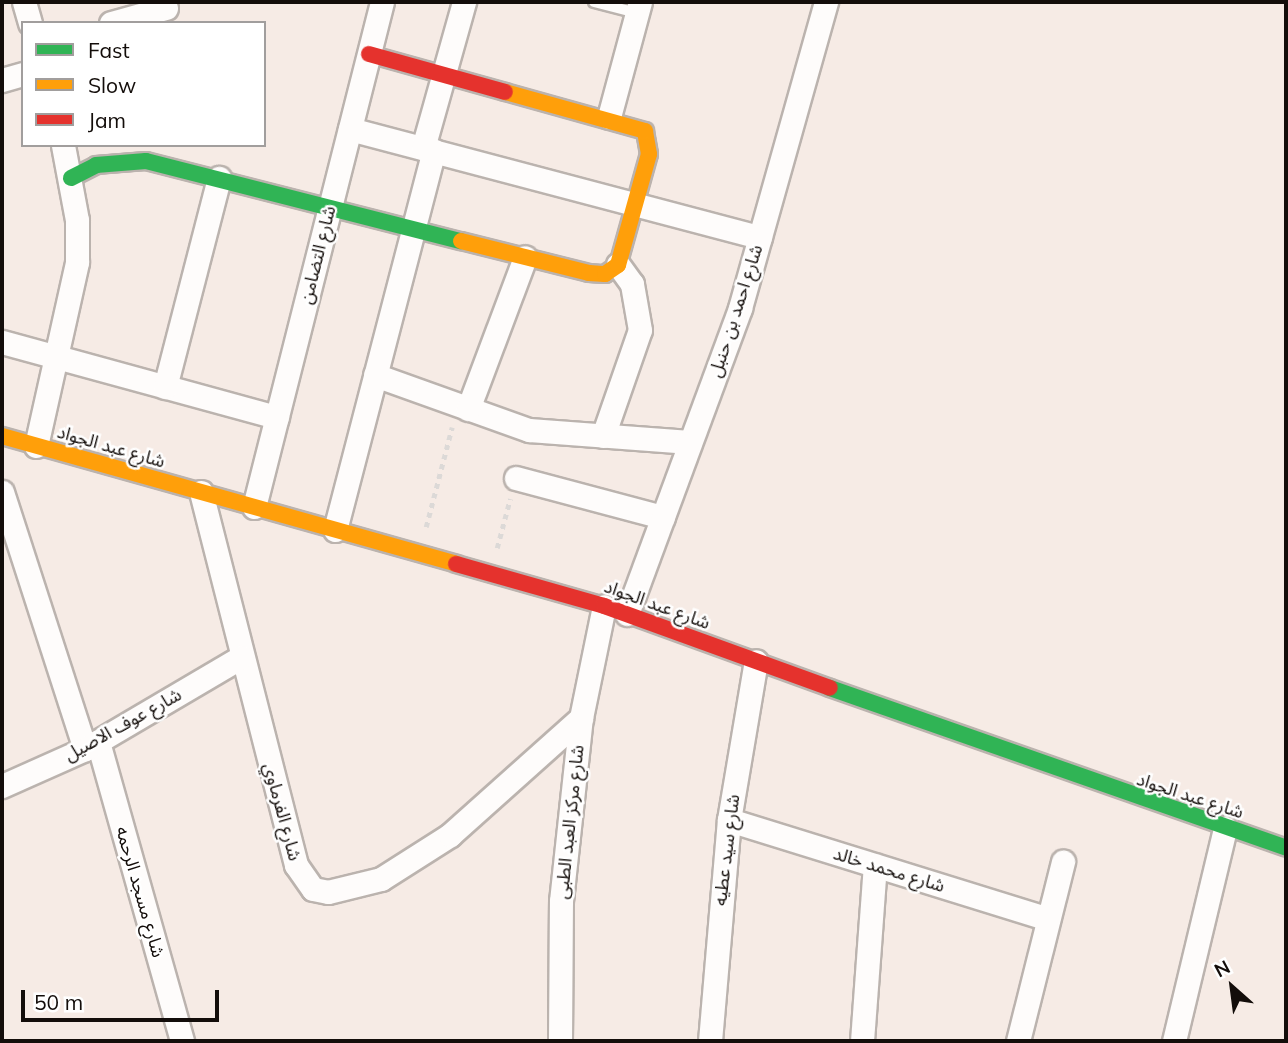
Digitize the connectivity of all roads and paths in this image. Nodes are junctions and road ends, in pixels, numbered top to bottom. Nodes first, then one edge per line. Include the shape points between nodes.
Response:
1 (24, 2) edge
2 (382, 2) edge
3 (464, 2) edge
4 (594, 2) edge
5 (826, 2) edge
6 (639, 7) edge
7 (165, 11) edge
8 (29, 21) edge
9 (120, 21) edge
10 (369, 54) junction
11 (444, 74) junction
12 (21, 75) edge
13 (2, 80) edge
14 (609, 117) junction
15 (350, 129) junction
16 (63, 147) edge
17 (428, 150) junction
18 (147, 153) edge
19 (71, 178) junction
20 (219, 178) junction
21 (635, 204) junction
22 (331, 205) junction
23 (414, 227) junction
24 (760, 237) junction
25 (525, 257) junction
26 (618, 265) junction
27 (2, 342) edge
28 (58, 358) junction
29 (375, 375) junction
30 (165, 387) junction
31 (463, 408) junction
32 (277, 417) junction
33 (2, 436) edge
34 (603, 436) junction
35 (690, 442) junction
36 (36, 446) junction
37 (516, 478) dead end
38 (2, 492) edge
39 (201, 492) junction
40 (254, 507) junction
41 (663, 517) junction
42 (335, 530) junction
43 (419, 554) junction
44 (604, 606) junction
45 (627, 614) junction
46 (241, 657) junction
47 (755, 661) junction
48 (582, 718) junction
49 (91, 746) junction
50 (2, 786) edge
51 (729, 820) junction
52 (1225, 828) junction
53 (1286, 848) edge
54 (1063, 862) dead end
55 (875, 865) junction
56 (1048, 919) junction
57 (182, 1041) edge
58 (560, 1041) edge
59 (710, 1041) edge
60 (862, 1041) edge
61 (1018, 1041) edge
62 (1174, 1041) edge

1 - 8 street
2 - 10 street, شارع التضامن
3 - 11 street
4 - 6 lane
5 - 24 street, شارع احمد بن حنبل
6 - 14 street
7 - 9 street
10 - 11 street
10 - 15 street, شارع التضامن
11 - 14 street
11 - 17 street
12 - 13 street
14 - 21 street via 634,124 650,142
15 - 17 street
15 - 22 street, شارع التضامن
16 - 19 street
17 - 21 street
17 - 23 street
18 - 19 street via 96,165
18 - 20 street
19 - 28 street via 77,262
20 - 22 street
20 - 30 street
21 - 24 street
21 - 26 street
22 - 23 street
22 - 32 street, شارع التضامن
23 - 25 street
23 - 29 street
24 - 35 street, شارع احمد بن حنبل
25 - 26 street via 589,273 605,274
25 - 31 street
26 - 34 street via 640,307 640,330
27 - 28 street
28 - 30 street
28 - 36 street
29 - 31 street
29 - 42 street
30 - 32 street
31 - 34 street via 529,430
31 - 43 path
32 - 40 street, شارع التضامن
33 - 36 street, شارع عبد الجواد
34 - 35 street
35 - 41 street, شارع احمد بن حنبل
36 - 39 street, شارع عبد الجواد
37 - 41 street
38 - 49 street, شارع مسجد الرحمه
39 - 40 street, شارع عبد الجواد
39 - 46 street, شارع الفرماوي
40 - 42 street, شارع عبد الجواد
41 - 45 street, شارع احمد بن حنبل
42 - 43 street, شارع عبد الجواد
43 - 44 street, شارع عبد الجواد
44 - 45 street, شارع عبد الجواد
44 - 48 street, شارع مركز العبد الطبى
45 - 47 street, شارع عبد الجواد
46 - 48 street, شارع الفرماوي via 296,865 313,890 328,892 381,879 404,865 450,835
46 - 49 street, شارع عوف الاصيل
47 - 51 street, شارع سيد عطيه
47 - 52 street, شارع عبد الجواد
48 - 58 street, شارع مركز العبد الطبى via 561,901
49 - 50 street, شارع عوف الاصيل
49 - 57 street, شارع مسجد الرحمه
51 - 55 street, شارع محمد خالد
51 - 59 street, شارع سيد عطيه
52 - 53 street, شارع عبد الجواد
52 - 62 street
54 - 56 street
55 - 56 street, شارع محمد خالد
55 - 60 street
56 - 61 street

